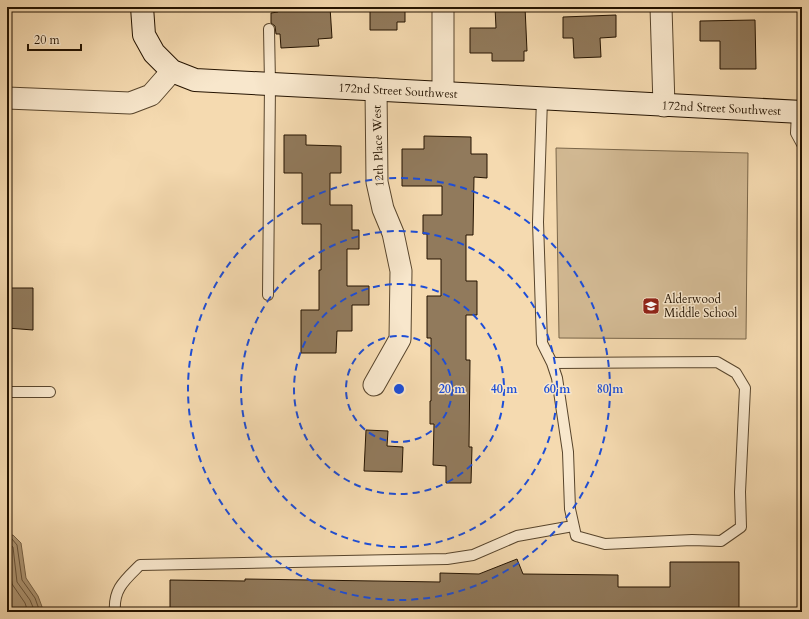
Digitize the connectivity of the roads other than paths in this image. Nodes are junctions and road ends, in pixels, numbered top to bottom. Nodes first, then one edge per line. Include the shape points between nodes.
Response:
1 (142, 7) edge
2 (443, 7) edge
3 (661, 7) edge
4 (269, 29) dead end
5 (172, 71) junction
6 (270, 84) junction
7 (376, 89) junction
8 (443, 93) junction
9 (7, 98) edge
10 (542, 99) junction
11 (664, 106) junction
12 (799, 112) edge
13 (802, 144) edge
14 (268, 295) dead end
15 (552, 363) junction
16 (374, 385) dead end
17 (7, 392) edge
18 (50, 392) dead end
19 (573, 526) junction
20 (115, 612) edge

1 - 5 street via 144,35 154,53
2 - 8 street
3 - 11 street
4 - 6 lane
5 - 6 street, 172nd Street Southwest via 195,80
5 - 9 street via 151,95 130,103
6 - 7 street, 172nd Street Southwest
6 - 14 lane
7 - 8 street, 172nd Street Southwest
7 - 16 street, 12th Place West via 377,182 383,208 393,233 401,271 400,339
8 - 10 street, 172nd Street Southwest
10 - 11 street, 172nd Street Southwest
10 - 15 lane via 538,222 542,343
11 - 12 street, 172nd Street Southwest
12 - 13 lane via 796,133
15 - 19 lane via 557,378 568,452
15 - 19 lane via 717,362 736,373 745,388 740,492 741,527 721,541 605,544 576,536
17 - 18 lane
19 - 20 lane via 517,536 473,554 447,560 140,565 120,585 114,602

